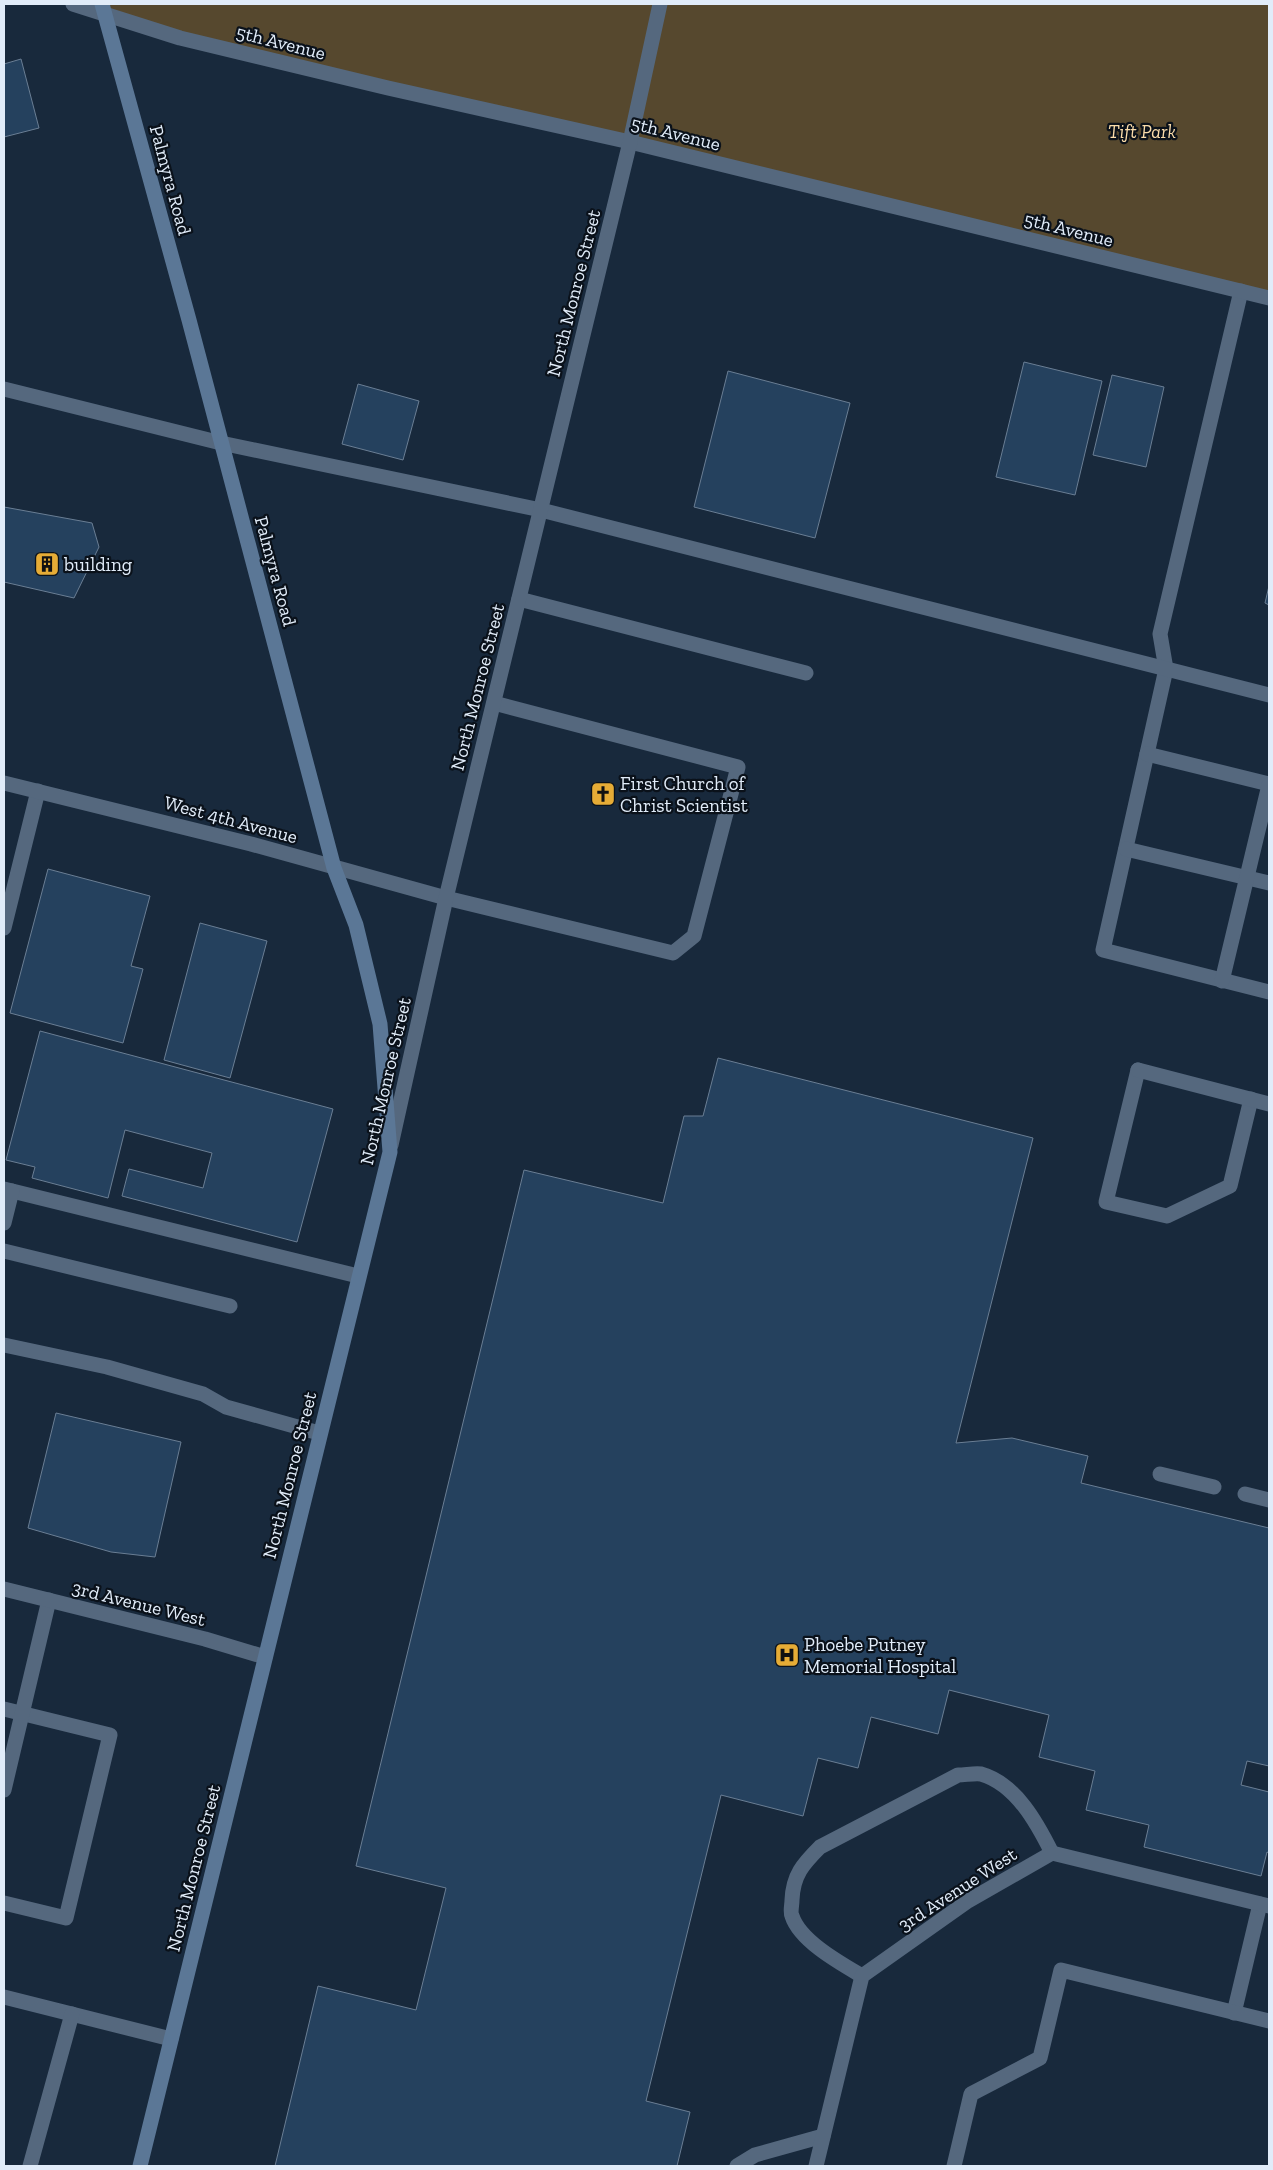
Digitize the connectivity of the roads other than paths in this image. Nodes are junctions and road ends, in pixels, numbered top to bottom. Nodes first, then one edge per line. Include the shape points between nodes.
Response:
1 (73, 4) edge
2 (660, 4) edge
3 (104, 8) edge
4 (630, 142) junction
5 (1241, 291) junction
6 (1269, 298) edge
7 (4, 389) edge
8 (221, 443) junction
9 (541, 510) junction
10 (519, 599) junction
11 (1166, 669) junction
12 (806, 673) dead end
13 (1269, 695) edge
14 (494, 703) junction
15 (1147, 754) junction
16 (4, 782) edge
17 (1269, 784) edge
18 (38, 791) junction
19 (1126, 849) junction
20 (334, 868) junction
21 (1247, 878) junction
22 (1269, 883) edge
23 (446, 898) junction
24 (4, 928) edge
25 (1222, 981) junction
26 (1269, 992) edge
27 (1251, 1099) junction
28 (1269, 1104) edge
29 (390, 1152) junction
30 (8, 1190) edge
31 (4, 1223) edge
32 (4, 1251) edge
33 (358, 1276) junction
34 (230, 1306) dead end
35 (4, 1345) edge
36 (319, 1433) junction
37 (1160, 1474) dead end
38 (1214, 1487) dead end
39 (1245, 1494) dead end
40 (1269, 1500) edge
41 (4, 1589) edge
42 (49, 1600) junction
43 (265, 1657) junction
44 (4, 1709) edge
45 (22, 1713) junction
46 (4, 1790) edge
47 (1052, 1853) junction
48 (4, 1903) edge
49 (1265, 1905) edge
50 (862, 1976) junction
51 (4, 1997) edge
52 (1234, 2013) junction
53 (72, 2014) junction
54 (1269, 2021) edge
55 (171, 2039) junction
56 (823, 2136) junction
57 (763, 2159) edge
58 (30, 2166) edge
59 (140, 2166) edge
60 (737, 2166) edge
61 (816, 2166) edge
62 (954, 2166) edge

1 - 3 street, 5th Avenue
2 - 4 street, North Monroe Street
3 - 4 street, 5th Avenue via 190,40
3 - 8 main road, Palmyra Road
4 - 5 street, 5th Avenue
4 - 9 street, North Monroe Street
5 - 6 street, 5th Avenue
5 - 11 street via 1160,634
7 - 8 street
8 - 9 street
8 - 20 main road, Palmyra Road
9 - 10 street, North Monroe Street
9 - 11 street
10 - 12 street
10 - 14 street, North Monroe Street
11 - 13 street
11 - 15 street
14 - 23 street, North Monroe Street
14 - 23 street, West 4th Avenue via 738,767 694,936 673,953
15 - 17 street
15 - 19 street
16 - 18 street, West 4th Avenue
17 - 21 street
18 - 20 street, West 4th Avenue via 252,844
18 - 24 street
19 - 21 street
19 - 25 street via 1103,950
20 - 23 street, West 4th Avenue
20 - 29 main road, Palmyra Road via 356,925 380,1024
21 - 22 street
21 - 25 street
23 - 29 street, North Monroe Street
25 - 26 street
27 - 27 street via 1138,1070 1106,1202 1167,1216 1230,1186
27 - 28 street
29 - 33 main road, North Monroe Street
30 - 31 street
30 - 33 street
32 - 34 street
33 - 36 main road, North Monroe Street
35 - 36 street via 107,1367 203,1394 226,1407
36 - 43 main road, North Monroe Street
37 - 38 street
39 - 40 street
41 - 42 street, 3rd Avenue West
42 - 43 street, 3rd Avenue West
42 - 45 street
43 - 55 main road, North Monroe Street
44 - 45 street
45 - 46 street
45 - 48 street via 110,1735 66,1918
47 - 49 street
47 - 50 street, 3rd Avenue West via 968,1901
47 - 50 street via 1026,1808 1004,1786 980,1774 958,1775 820,1847 798,1873 793,1890 792,1915 804,1936
49 - 52 street
50 - 56 street
51 - 53 street
52 - 54 street
52 - 62 street via 1061,1970 1040,2058 971,2094
53 - 55 street
53 - 58 street
55 - 59 main road, North Monroe Street
56 - 57 street
56 - 61 street
57 - 60 street via 755,2155

